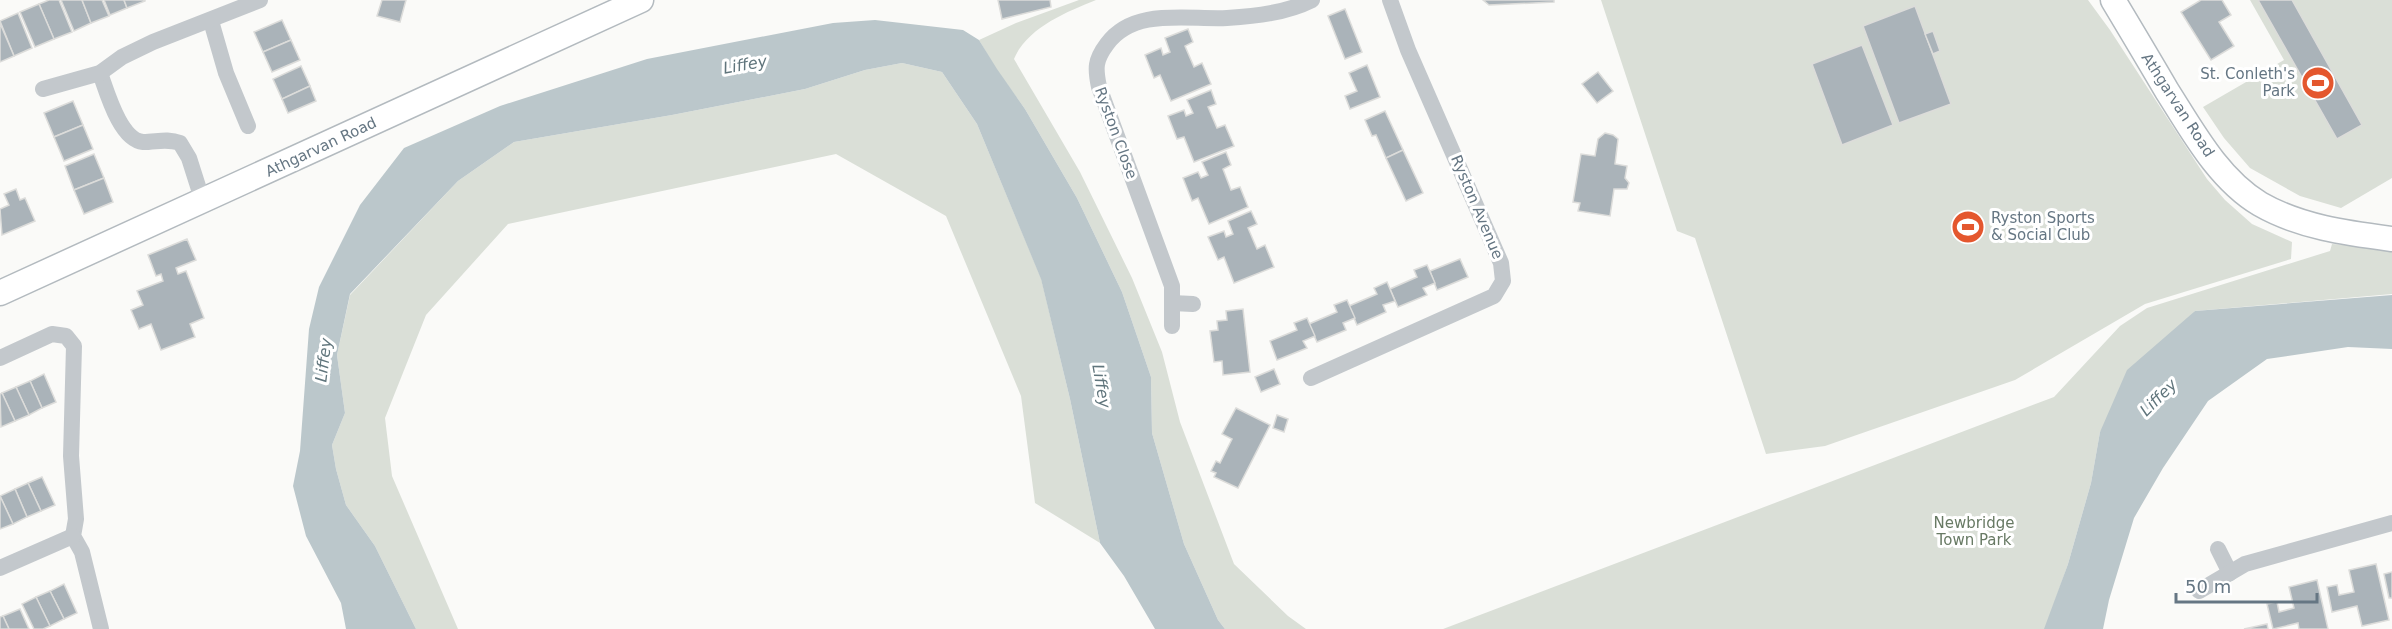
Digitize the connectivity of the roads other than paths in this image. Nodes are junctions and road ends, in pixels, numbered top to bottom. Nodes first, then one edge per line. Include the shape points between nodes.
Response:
1 (260, 0) edge
2 (1312, 0) edge
3 (1390, 0) edge
4 (2113, 0) edge
5 (626, 3) edge
6 (211, 21) junction
7 (100, 73) junction
8 (43, 89) dead end
9 (240, 118) dead end
10 (203, 202) junction
11 (2392, 239) edge
12 (0, 293) edge
13 (1172, 303) junction
14 (1193, 304) dead end
15 (1172, 326) dead end
16 (0, 358) edge
17 (1311, 378) dead end
18 (2392, 523) edge
19 (74, 536) junction
20 (2218, 549) dead end
21 (0, 568) edge
22 (2230, 573) junction
23 (2199, 591) dead end
24 (101, 629) edge

1 - 6 street
2 - 13 street, Ryston Close via 1268,14 1170,17 1137,23 1117,32 1095,67 1172,286
3 - 17 street, Ryston Avenue via 1501,263 1503,281 1494,296
4 - 11 main road, Athgarvan Road via 2198,141 2224,173 2249,195 2285,216 2336,232
5 - 10 main road, Athgarvan Road
6 - 7 street via 153,42
6 - 9 street
7 - 8 street
7 - 10 street via 123,130 134,140 169,139 180,143
10 - 12 main road, Athgarvan Road
13 - 14 street
13 - 15 street, Ryston Close
16 - 19 street via 52,334 66,336 74,346
18 - 22 street via 2245,564
19 - 21 street
19 - 24 street via 82,552
20 - 22 street
22 - 23 street

